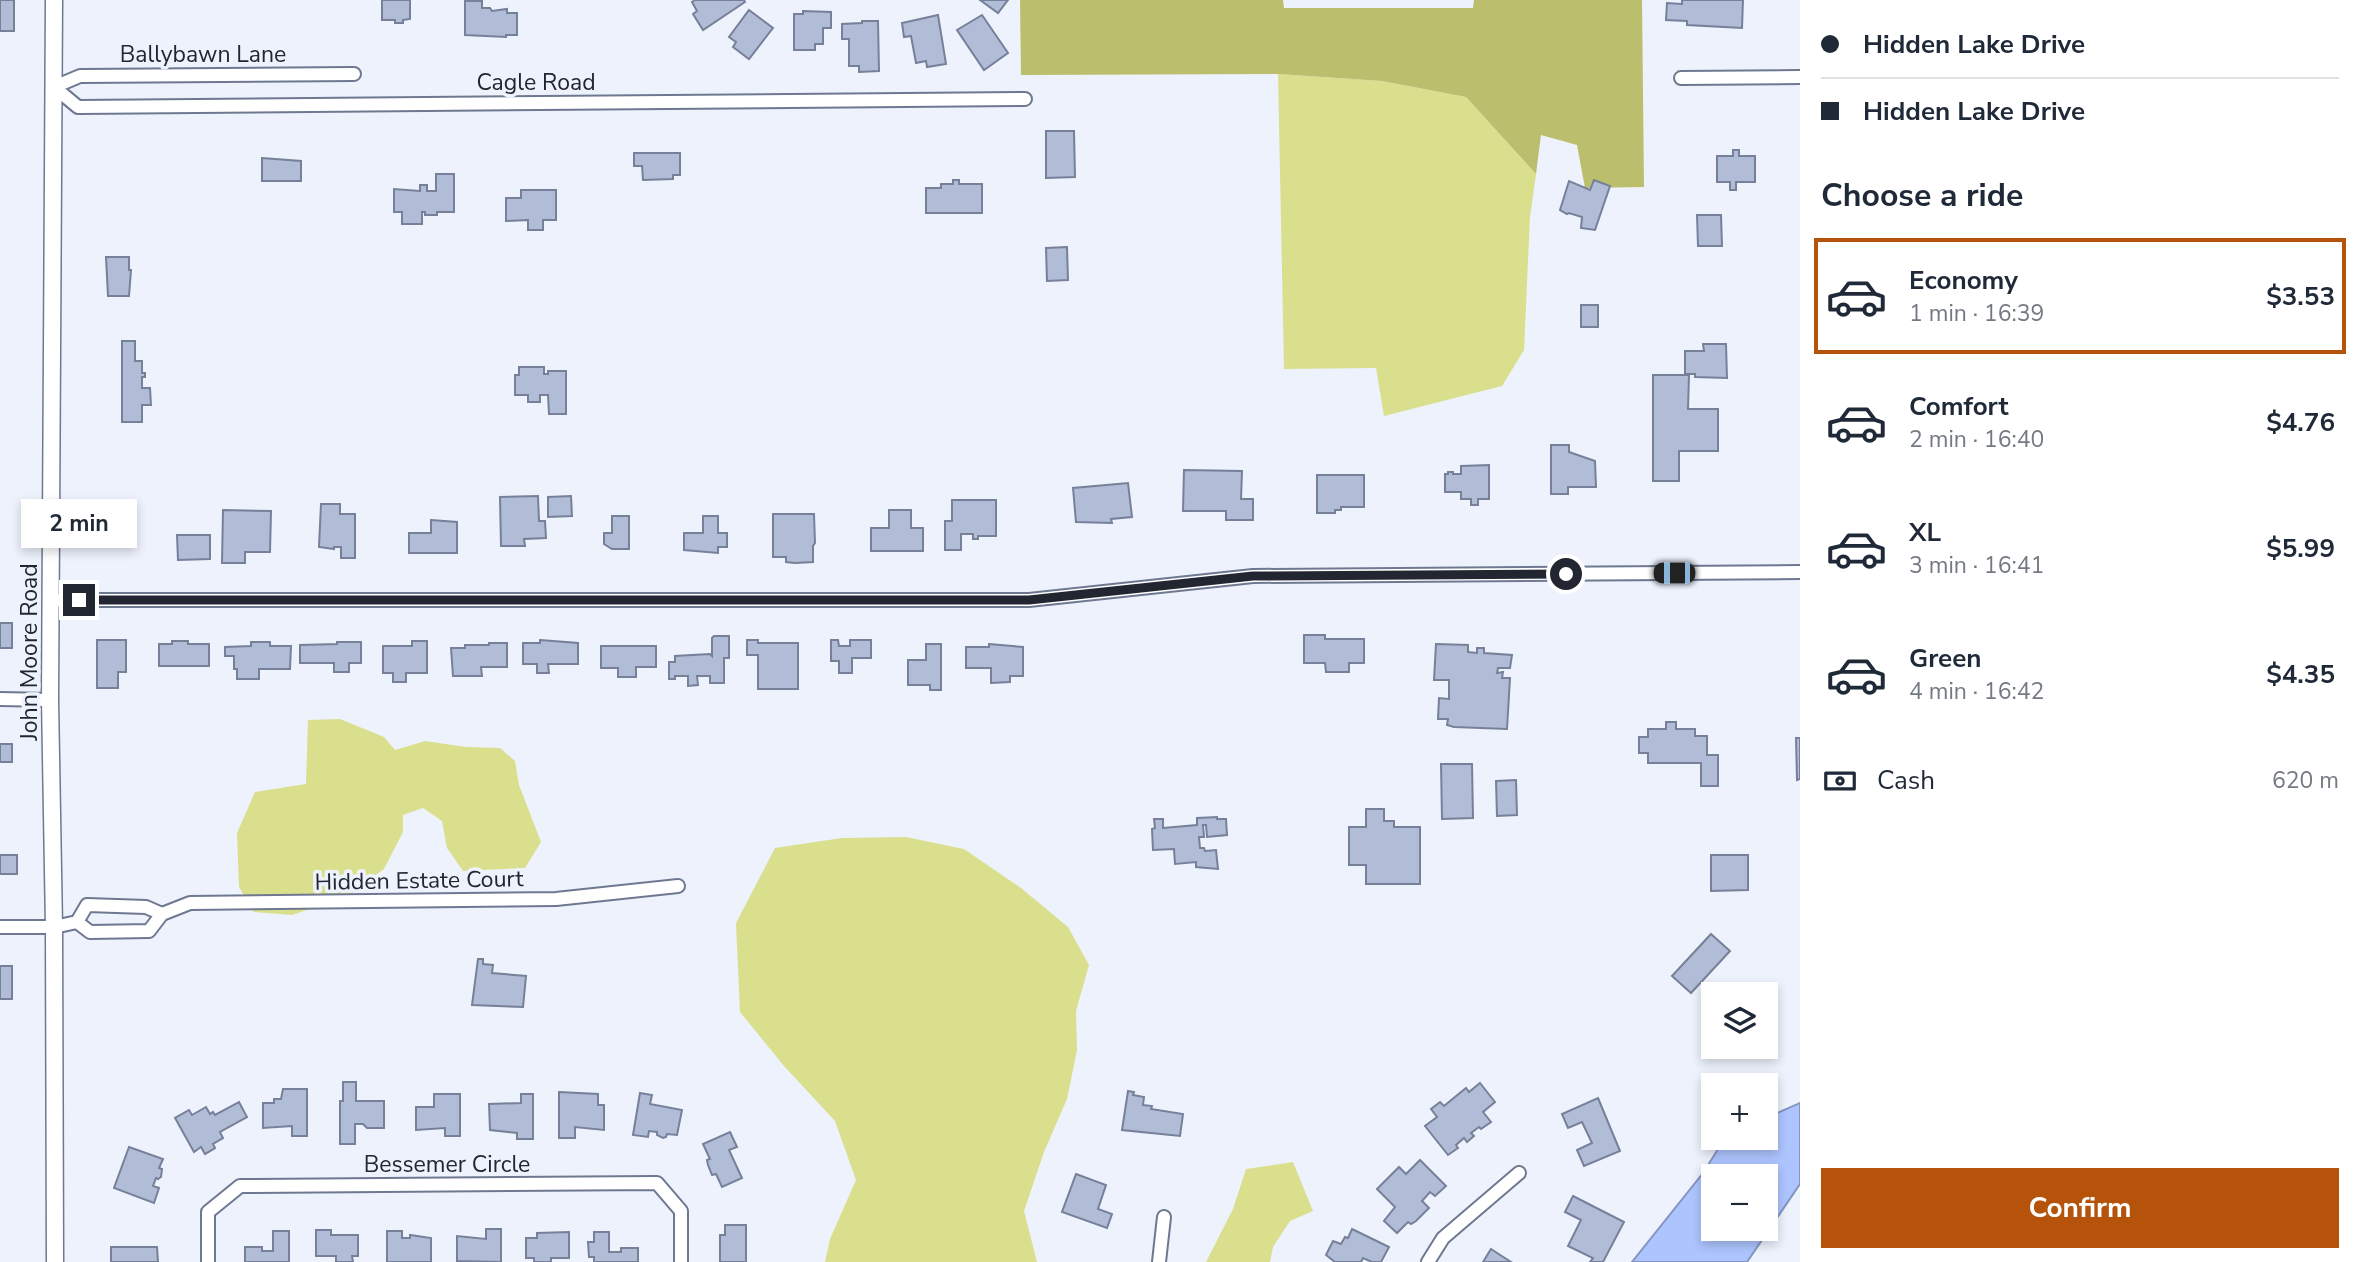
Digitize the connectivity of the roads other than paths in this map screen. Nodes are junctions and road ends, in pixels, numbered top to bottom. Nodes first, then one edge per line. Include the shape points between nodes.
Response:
1 (54, 0) edge
2 (354, 74) dead end
3 (1800, 77) edge
4 (1681, 78) dead end
5 (54, 87) junction
6 (1025, 99) dead end
7 (1800, 572) edge
8 (51, 600) junction
9 (0, 699) edge
10 (50, 700) junction
11 (678, 886) dead end
12 (117, 907) junction
13 (162, 914) junction
14 (77, 922) junction
15 (0, 927) edge
16 (54, 927) junction
17 (116, 932) junction
18 (1519, 1173) dead end
19 (1164, 1217) dead end
20 (55, 1262) edge
21 (208, 1262) edge
22 (681, 1262) edge
23 (1159, 1262) edge
24 (1428, 1262) edge

1 - 5 street, John Moore Road
2 - 5 street, Ballybawn Lane via 80,76
3 - 4 street
5 - 6 street, Cagle Road via 78,107
5 - 8 street, John Moore Road
7 - 8 street via 1253,576 1029,600
8 - 10 street, John Moore Road
9 - 10 street
10 - 16 street, John Moore Road
11 - 13 street, Hidden Estate Court via 556,899 190,903
12 - 13 street, Hidden Estate Court via 146,907
12 - 14 street, Hidden Estate Court via 87,905
12 - 17 street
13 - 17 street, Hidden Estate Court via 149,931
14 - 16 street, Hidden Estate Court
14 - 17 street, Hidden Estate Court via 90,932
15 - 16 street, Hidden Estate Court
16 - 20 street, John Moore Road
18 - 24 street via 1443,1238
19 - 23 street
21 - 22 street, Bessemer Circle via 208,1212 240,1186 657,1183 681,1211

